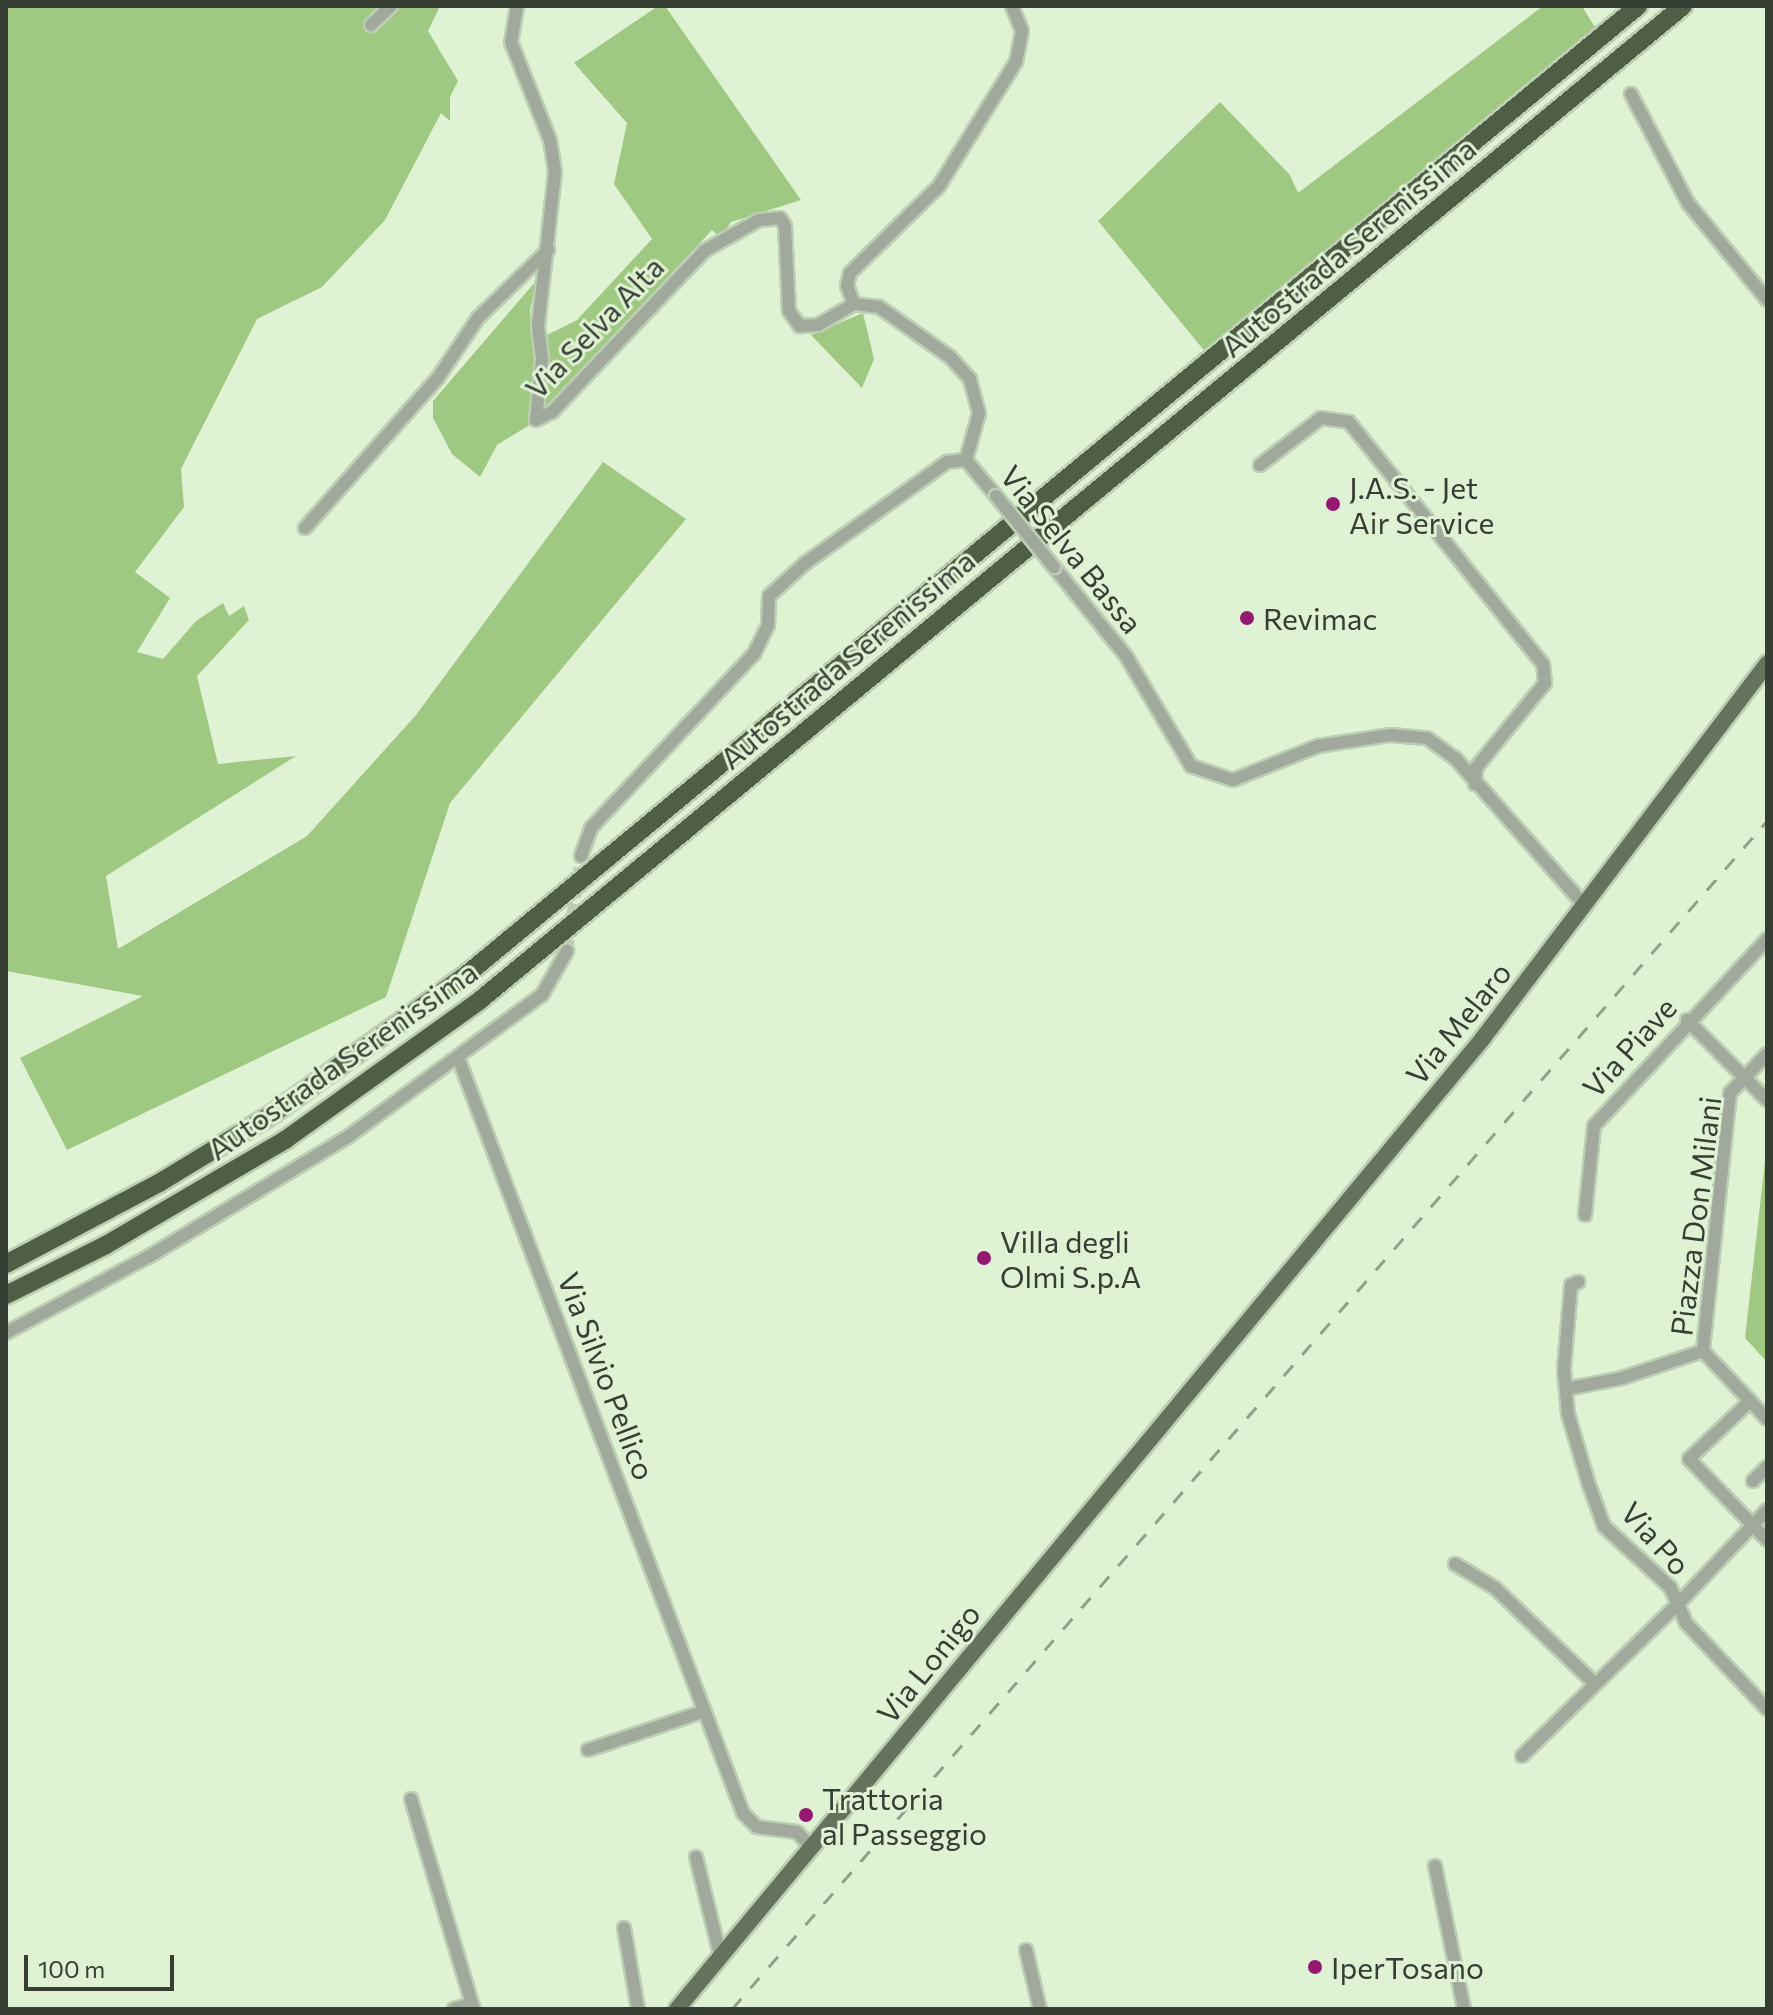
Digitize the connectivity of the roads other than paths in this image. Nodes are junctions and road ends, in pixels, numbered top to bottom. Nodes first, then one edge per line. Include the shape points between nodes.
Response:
1 (391, 6) edge
2 (517, 6) edge
3 (1012, 6) edge
4 (1638, 6) edge
5 (1683, 6) edge
6 (371, 25) dead end
7 (1631, 94) dead end
8 (548, 250) junction
9 (1767, 300) edge
10 (854, 304) junction
11 (966, 460) junction
12 (1260, 465) dead end
13 (305, 528) dead end
14 (1767, 664) edge
15 (1475, 784) junction
16 (581, 856) tunnel mouth
17 (1586, 907) junction
18 (1767, 939) edge
19 (567, 951) tunnel mouth
20 (1687, 1020) junction
21 (1767, 1054) edge
22 (459, 1060) junction
23 (1742, 1078) junction
24 (1767, 1100) edge
25 (1585, 1215) dead end
26 (6, 1264) edge
27 (1578, 1282) dead end
28 (6, 1295) edge
29 (6, 1333) edge
30 (1703, 1351) junction
31 (1566, 1389) junction
32 (1750, 1401) junction
33 (1178, 1405) joint
34 (1767, 1419) edge
35 (1767, 1467) edge
36 (1753, 1481) dead end
37 (1767, 1510) edge
38 (1754, 1523) junction
39 (1767, 1540) edge
40 (1455, 1564) dead end
41 (1678, 1604) junction
42 (1593, 1682) junction
43 (1767, 1709) edge
44 (705, 1711) junction
45 (588, 1750) dead end
46 (1522, 1756) dead end
47 (411, 1799) dead end
48 (812, 1848) junction
49 (696, 1857) dead end
50 (1435, 1866) dead end
51 (624, 1928) dead end
52 (1026, 1950) dead end
53 (720, 1955) junction
54 (473, 2006) edge
55 (454, 2009) edge
56 (638, 2009) edge
57 (677, 2009) edge
58 (1040, 2009) edge
59 (1464, 2009) edge

1 - 6 street
2 - 8 street, Via Selva Alta via 511,42 555,160
3 - 10 street via 1022,31 1016,62 939,186 850,273 847,286
4 - 26 highway, Autostrada Serenissima via 466,975 274,1113 159,1183
5 - 28 highway, Autostrada Serenissima via 479,1001 343,1101 237,1170
7 - 9 street via 1688,203
8 - 10 street, Via Selva Alta via 538,326 538,421 644,319 704,251 759,220 780,218 785,226 789,311 800,326 818,325
8 - 13 street via 478,318 437,379
10 - 11 street, Via Selva Bassa via 879,307 950,357 970,379 979,413
11 - 15 street, Via Selva Bassa, bridge via 1126,656 1178,749 1203,774 1233,780 1308,749 1402,735 1427,738 1444,748
11 - 16 street via 947,462 804,564 769,596 768,625 754,654 591,828
12 - 15 street via 1321,418 1349,422 1543,664 1545,683 1476,768
14 - 17 main road, Via Melaro
15 - 17 street, Via Selva Bassa
17 - 33 main road, Via Melaro
18 - 20 street, Via Piave
19 - 22 street via 542,995
20 - 23 street, Piazza Don Milani
20 - 25 street, Via Piave via 1594,1126
21 - 23 street
22 - 29 street via 283,1177
22 - 44 street, Via Silvio Pellico
23 - 24 street
23 - 30 street, Piazza Don Milani via 1730,1093
27 - 31 street, Via Po via 1571,1285
30 - 31 street via 1622,1378
30 - 32 street, Piazza Don Milani
31 - 41 street, Via Po via 1568,1414 1604,1526 1670,1587
32 - 34 street, Piazza Don Milani
32 - 38 street via 1689,1459
33 - 48 main road, Via Lonigo
35 - 36 street
37 - 38 street
38 - 39 street
38 - 41 street
40 - 42 street via 1495,1588
41 - 42 street, Via Po
41 - 43 street via 1686,1623
42 - 46 street, Via Po
44 - 45 street
44 - 48 street, Via Silvio Pellico via 743,1813 757,1827 797,1832
47 - 54 street
48 - 53 main road, Via Lonigo
49 - 53 street
50 - 59 street
51 - 56 street
52 - 58 street
53 - 57 main road, Via Lonigo
54 - 55 street

